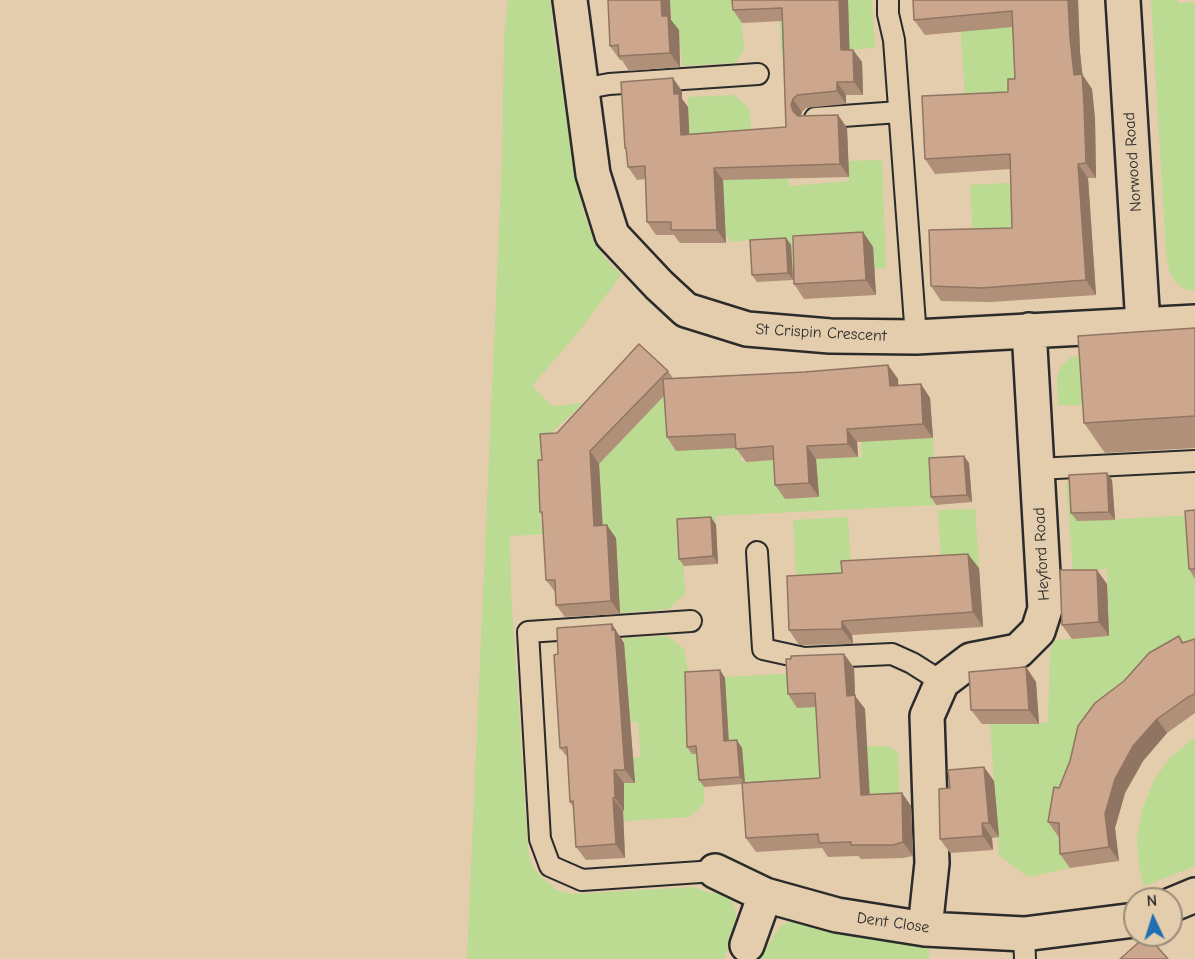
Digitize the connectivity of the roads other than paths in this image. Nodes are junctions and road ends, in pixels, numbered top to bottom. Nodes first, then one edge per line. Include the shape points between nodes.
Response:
1 (570, 0) edge
2 (888, 0) edge
3 (1123, 0) edge
4 (758, 74) dead end
5 (582, 88) junction
6 (899, 112) junction
7 (812, 118) edge
8 (1195, 322) edge
9 (1143, 324) junction
10 (1029, 330) junction
11 (916, 337) junction
12 (1195, 461) edge
13 (1037, 469) junction
14 (757, 552) dead end
15 (691, 621) dead end
16 (942, 682) junction
17 (715, 871) joint
18 (765, 895) junction
19 (1123, 923) edge
20 (925, 929) junction
21 (747, 945) dead end
22 (1024, 946) edge

1 - 5 street, St Crispin Crescent
2 - 6 lane
3 - 9 street, Norwood Road
4 - 5 lane
5 - 11 street, St Crispin Crescent via 593,174 612,235 686,310 747,329 830,336
6 - 7 lane
6 - 11 lane
8 - 9 street, St Crispin Crescent
9 - 10 street, St Crispin Crescent
10 - 11 street, St Crispin Crescent
10 - 13 street, Heyford Road
12 - 13 lane
13 - 16 street, Heyford Road via 1046,609 1038,632 1018,651 971,660
14 - 16 lane via 763,648 804,658 892,654
15 - 17 lane via 528,632 540,839 550,866 582,880
16 - 20 street, Heyford Road via 927,716 932,863
17 - 18 street, Dent Close
18 - 20 street, Dent Close via 837,915
18 - 21 street
19 - 22 street, Dent Close
20 - 22 street, Dent Close

